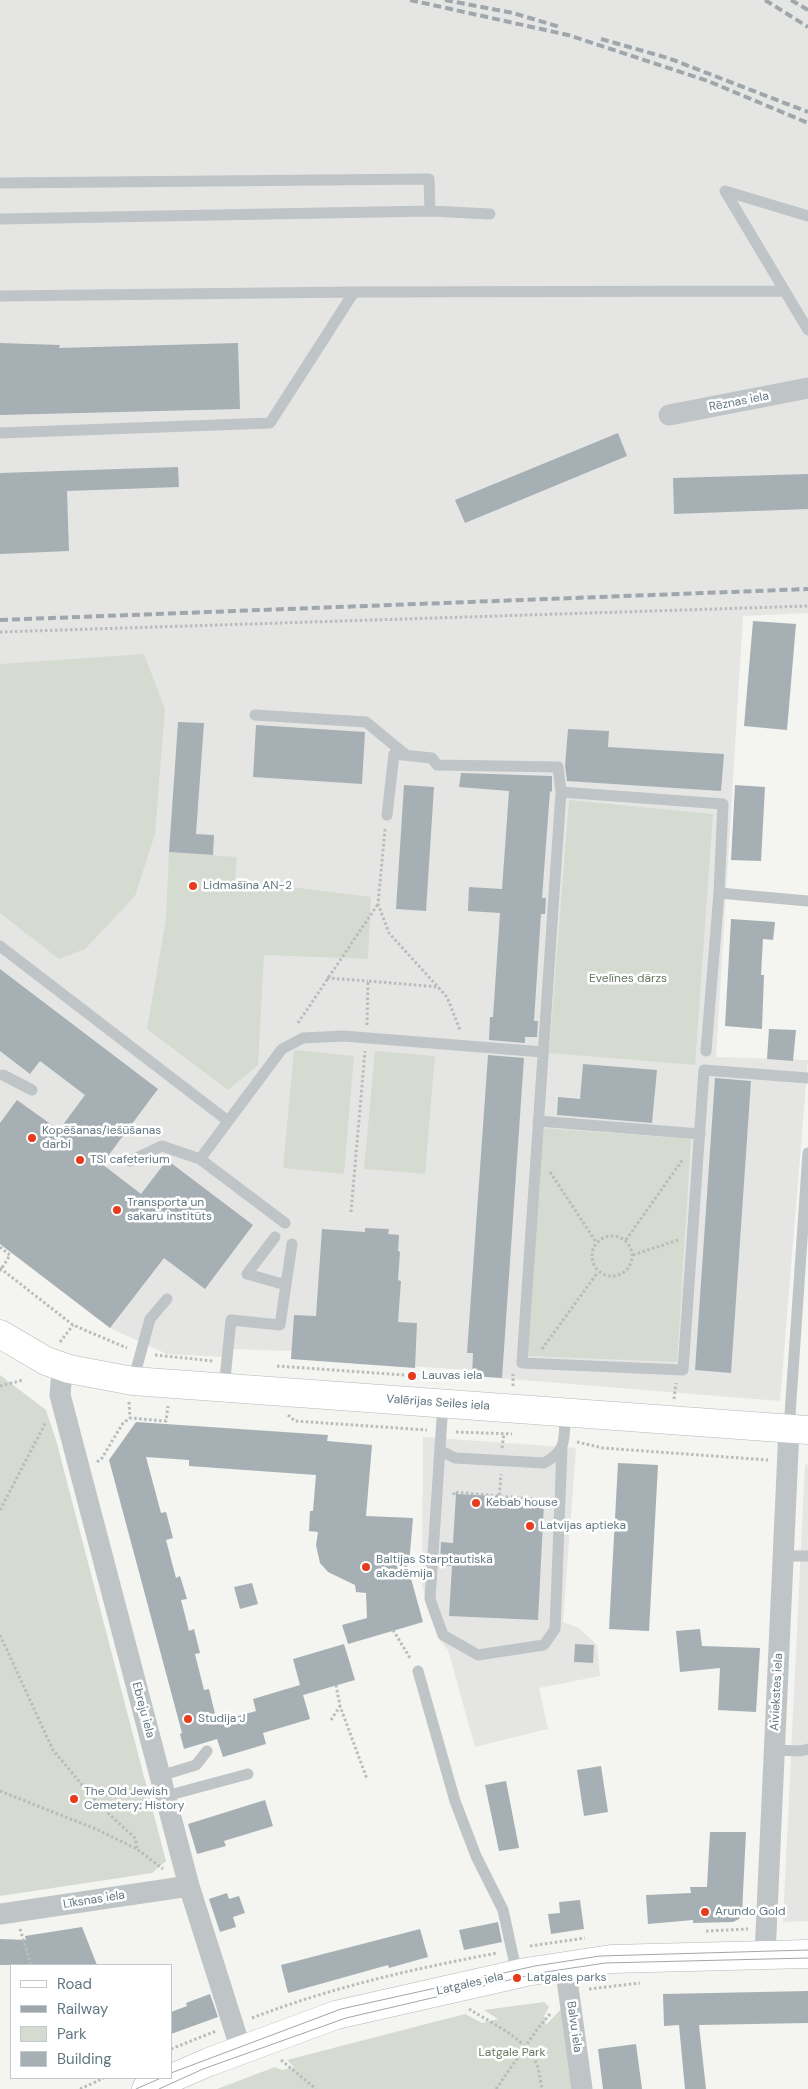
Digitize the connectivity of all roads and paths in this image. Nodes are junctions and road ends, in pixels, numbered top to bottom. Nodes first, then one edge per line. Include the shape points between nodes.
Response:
1 (0, 183) edge
2 (430, 212) junction
3 (490, 214) dead end
4 (808, 216) edge
5 (0, 219) edge
6 (785, 291) junction
7 (354, 292) junction
8 (0, 296) edge
9 (808, 330) edge
10 (808, 388) edge
11 (669, 415) dead end
12 (0, 433) edge
13 (808, 606) edge
14 (0, 632) edge
15 (255, 715) dead end
16 (406, 755) junction
17 (561, 792) junction
18 (387, 815) joint
19 (719, 893) junction
20 (808, 901) edge
21 (378, 904) junction
22 (0, 946) edge
23 (327, 978) junction
24 (368, 982) junction
25 (439, 987) junction
26 (366, 1038) junction
27 (465, 1044) junction
28 (282, 1049) junction
29 (706, 1051) dead end
30 (543, 1052) junction
31 (1, 1073) edge
32 (808, 1078) edge
33 (32, 1090) dead end
34 (228, 1121) junction
35 (538, 1121) junction
36 (700, 1134) junction
37 (536, 1151) junction
38 (808, 1153) edge
39 (200, 1159) junction
40 (130, 1161) dead end
41 (351, 1212) dead end
42 (285, 1224) dead end
43 (693, 1235) junction
44 (275, 1238) dead end
45 (626, 1240) junction
46 (596, 1242) junction
47 (292, 1244) dead end
48 (0, 1247) edge
49 (634, 1255) junction
50 (0, 1269) edge
51 (598, 1272) junction
52 (286, 1285) junction
53 (167, 1300) dead end
54 (802, 1308) edge
55 (0, 1334) edge
56 (141, 1353) junction
57 (522, 1363) junction
58 (276, 1366) dead end
59 (69, 1369) junction
60 (225, 1376) junction
61 (421, 1377) dead end
62 (23, 1380) dead end
63 (504, 1385) dead end
64 (0, 1386) edge
65 (513, 1386) junction
66 (522, 1386) dead end
67 (131, 1390) junction
68 (666, 1399) dead end
69 (684, 1400) dead end
70 (168, 1403) dead end
71 (443, 1403) junction
72 (285, 1412) dead end
73 (130, 1418) junction
74 (798, 1429) edge
75 (441, 1431) junction
76 (41, 1432) dead end
77 (564, 1433) junction
78 (519, 1434) dead end
79 (441, 1451) junction
80 (772, 1460) dead end
81 (80, 1470) junction
82 (500, 1487) dead end
83 (454, 1496) dead end
84 (499, 1499) junction
85 (543, 1500) dead end
86 (0, 1510) edge
87 (783, 1556) junction
88 (808, 1556) edge
89 (394, 1630) dead end
90 (0, 1635) edge
91 (418, 1672) joint
92 (336, 1685) dead end
93 (340, 1706) junction
94 (331, 1720) dead end
95 (808, 1749) edge
96 (774, 1750) junction
97 (207, 1751) dead end
98 (248, 1774) dead end
99 (367, 1779) dead end
100 (163, 1786) junction
101 (0, 1791) edge
102 (137, 1849) junction
103 (188, 1881) junction
104 (8, 1913) edge
105 (808, 1954) edge
106 (765, 1955) junction
107 (31, 1964) edge
108 (565, 1965) junction
109 (517, 1974) junction
110 (570, 1993) junction
111 (469, 2009) dead end
112 (524, 2048) junction
113 (241, 2050) junction
114 (281, 2059) dead end
115 (172, 2078) edge
116 (102, 2079) edge
117 (170, 2079) edge
118 (80, 2089) edge
119 (146, 2089) edge
120 (316, 2089) edge
121 (496, 2089) edge
122 (542, 2089) edge
123 (582, 2089) edge

1 - 2 lane via 429,179
2 - 3 lane
2 - 5 lane
4 - 6 lane via 725,191
6 - 7 lane
6 - 9 lane
7 - 8 lane
7 - 12 lane via 270,423
10 - 11 street, Rēznas iela
13 - 14 path
15 - 16 lane via 366,722
16 - 17 lane via 432,758 437,765 558,767
16 - 18 lane via 394,754
17 - 19 lane via 723,804
17 - 30 lane
18 - 21 path
19 - 20 lane
19 - 29 lane
21 - 23 path
21 - 25 path via 389,933
22 - 34 lane
23 - 24 path
23 - 28 path
24 - 25 path
24 - 26 path
25 - 27 path via 447,996
26 - 27 lane
26 - 28 lane via 303,1038
26 - 41 path
27 - 30 lane
28 - 34 lane
30 - 35 lane
31 - 33 lane
32 - 36 lane via 704,1070
34 - 39 lane
35 - 36 lane
35 - 37 lane
36 - 43 lane
36 - 45 path
37 - 46 path
37 - 57 lane
38 - 54 lane
39 - 40 lane via 162,1146
39 - 42 lane
43 - 49 path
43 - 57 lane via 684,1370
44 - 52 lane via 247,1274
45 - 46 path via 611,1235
45 - 49 path
46 - 51 path via 591,1258
47 - 52 lane
48 - 50 path via 10,1255
49 - 51 path via 628,1270 613,1278
50 - 56 path via 73,1325
51 - 57 path via 542,1350
52 - 60 lane via 280,1325 231,1320
53 - 56 lane via 150,1319
54 - 74 lane
55 - 59 street via 43,1360
56 - 60 path
56 - 67 lane
57 - 65 path via 513,1372
58 - 61 path
59 - 67 street, Valērijas Seiles iela
59 - 81 street, Ebreju iela via 61,1382 60,1395
60 - 67 street, Valērijas Seiles iela
60 - 71 street, Valērijas Seiles iela
62 - 64 path
63 - 65 path
65 - 66 path
67 - 73 path
68 - 69 path
70 - 73 path via 166,1421
71 - 75 lane
71 - 77 street, Valērijas Seiles iela
72 - 75 path via 295,1421
73 - 81 path via 102,1458
74 - 77 street, Valērijas Seiles iela
74 - 87 street, Aiviekstes iela
75 - 78 path
75 - 79 lane
76 - 86 path
77 - 79 lane via 557,1456 544,1463 455,1458
77 - 79 lane via 555,1629 544,1645 478,1655 443,1635 430,1599
77 - 80 path via 603,1448
81 - 100 street, Ebreju iela
82 - 84 path
83 - 84 path via 454,1492 498,1494
84 - 85 path
87 - 88 lane
87 - 96 street, Aiviekstes iela
89 - 91 path
90 - 102 path via 53,1750 99,1805 135,1838
91 - 109 lane via 455,1801 476,1856 504,1910
92 - 93 path
93 - 94 path
93 - 99 path
95 - 96 lane
96 - 106 street, Aiviekstes iela
97 - 100 lane via 196,1765
98 - 100 lane
100 - 103 street, Ebreju iela
101 - 102 path
102 - 103 path via 160,1868
103 - 104 street, Līksnas iela
103 - 113 street, Ebreju iela
104 - 107 path
105 - 106 street, Latgales iela
106 - 108 street, Latgales iela via 611,1959
108 - 109 street, Latgales iela
108 - 110 street, Balvu iela
109 - 113 street, Latgales iela via 336,2015
110 - 112 path
110 - 123 street, Balvu iela
111 - 112 path via 506,2032
112 - 121 path
112 - 122 path via 532,2056 540,2074
113 - 115 street, Latgales iela
114 - 120 path
116 - 118 path
117 - 119 street, Latgales iela

